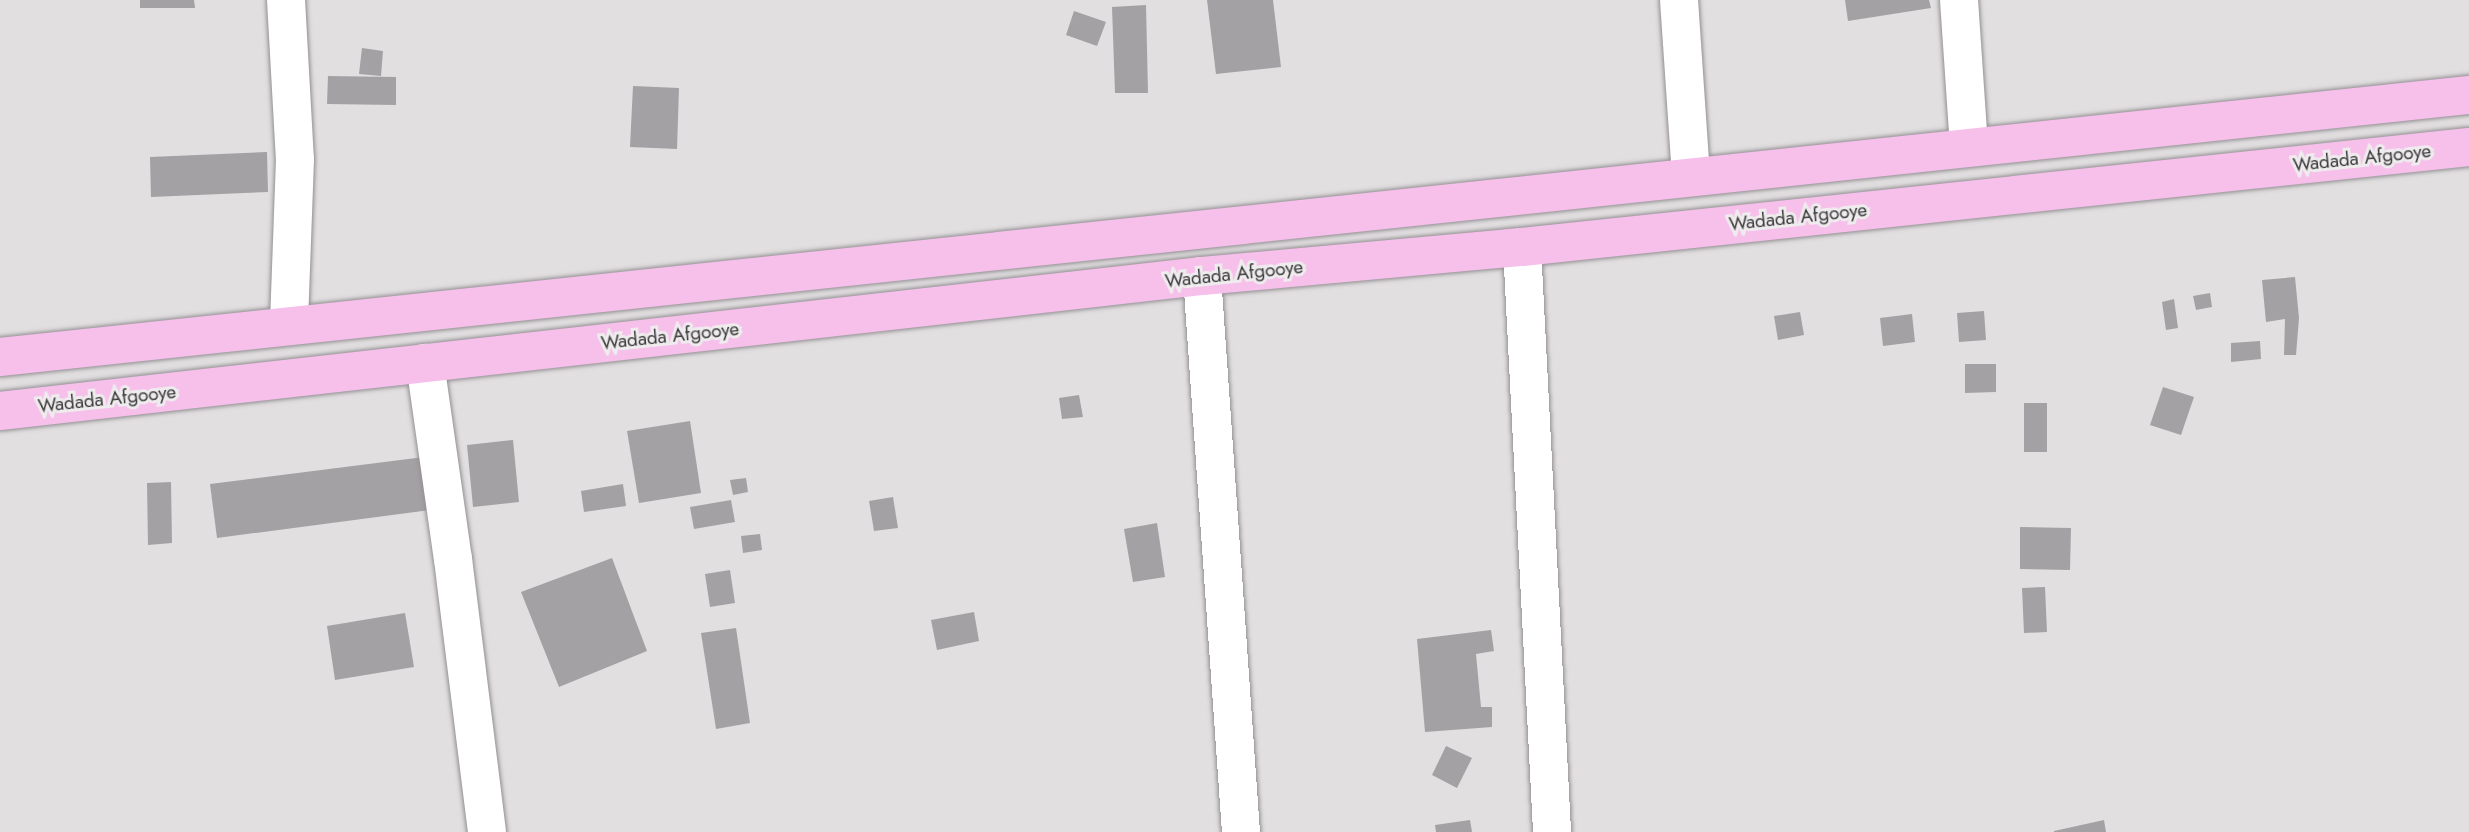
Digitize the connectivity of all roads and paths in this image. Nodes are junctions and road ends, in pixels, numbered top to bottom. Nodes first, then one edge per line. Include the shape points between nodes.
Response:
1 (286, 0) edge
2 (1679, 0) edge
3 (1959, 0) edge
4 (2469, 95) edge
5 (1969, 147) junction
6 (2469, 147) edge
7 (1691, 177) junction
8 (1522, 247) junction
9 (1202, 276) junction
10 (289, 326) junction
11 (0, 357) edge
12 (425, 363) junction
13 (0, 411) edge
14 (487, 832) edge
15 (1241, 832) edge
16 (1552, 832) edge

1 - 10 street via 295,159
2 - 7 street
3 - 5 street
4 - 5 highway
5 - 7 highway
6 - 8 highway, Wadada Afgooye
7 - 10 highway
8 - 9 highway, Wadada Afgooye
8 - 16 street
9 - 12 highway, Wadada Afgooye
9 - 15 street
10 - 11 highway
12 - 13 highway, Wadada Afgooye
12 - 14 street

